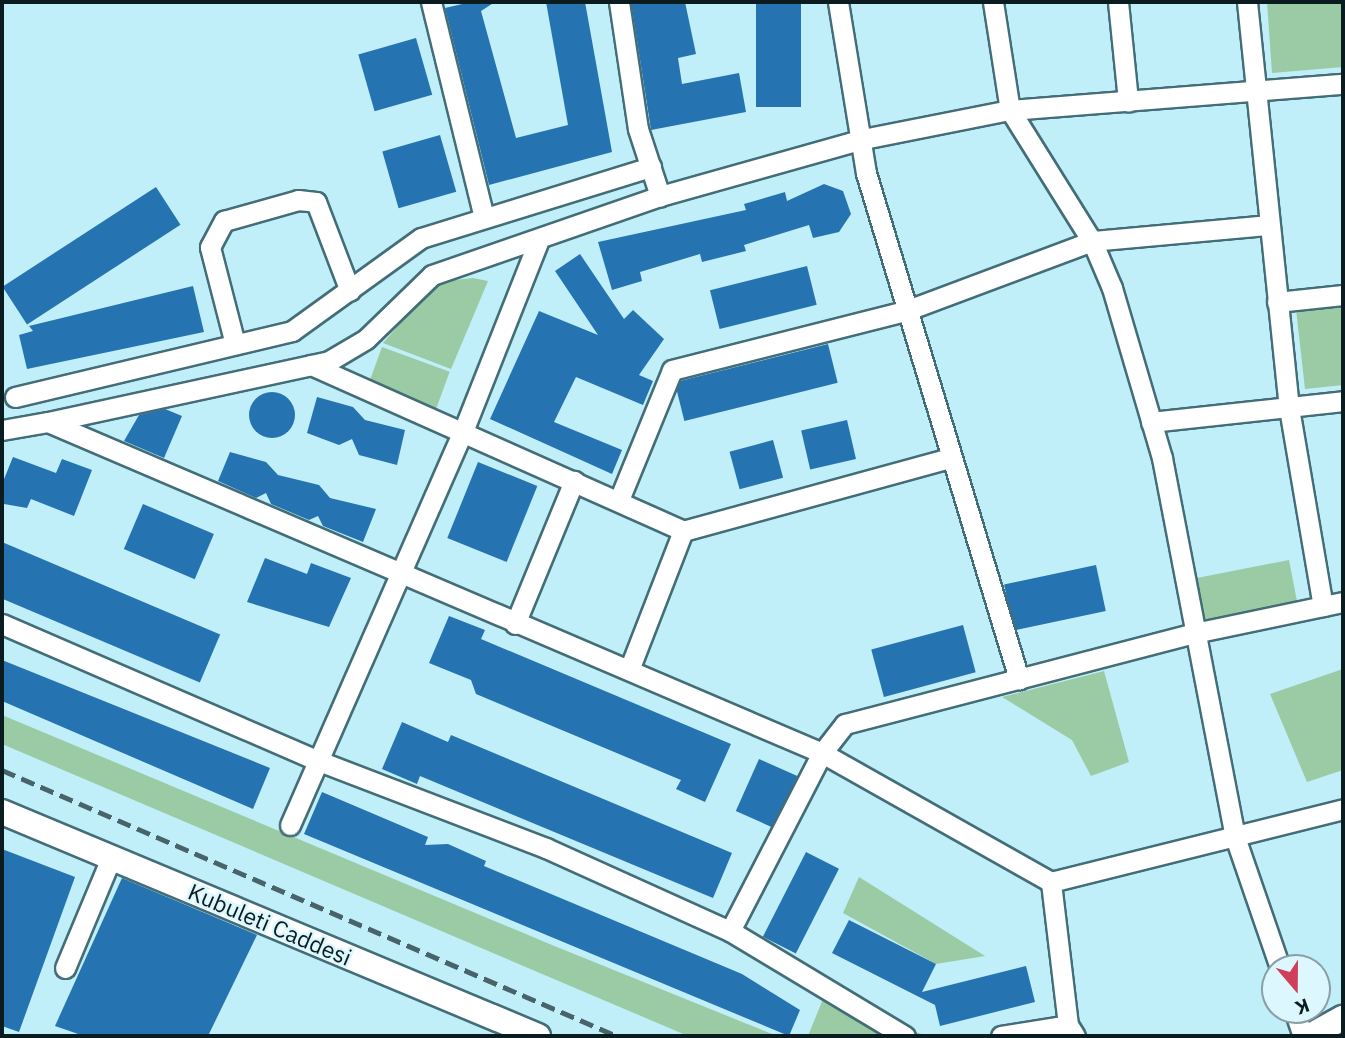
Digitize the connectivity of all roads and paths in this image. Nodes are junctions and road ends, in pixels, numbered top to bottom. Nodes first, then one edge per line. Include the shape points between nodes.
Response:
1 (431, 2) edge
2 (619, 2) edge
3 (838, 2) edge
4 (993, 2) edge
5 (1118, 2) edge
6 (1247, 2) edge
7 (1343, 84) edge
8 (1255, 92) junction
9 (1128, 101) junction
10 (1010, 110) junction
11 (863, 139) junction
12 (651, 167) junction
13 (660, 196) junction
14 (484, 217) junction
15 (1268, 225) junction
16 (1092, 240) junction
17 (538, 242) junction
18 (350, 291) junction
19 (1343, 295) edge
20 (1277, 302) junction
21 (905, 311) junction
22 (235, 344) junction
23 (311, 365) junction
24 (15, 397) dead end
25 (1343, 401) edge
26 (1289, 408) junction
27 (48, 422) junction
28 (1151, 422) junction
29 (2, 430) edge
30 (462, 434) junction
31 (949, 458) junction
32 (574, 481) junction
33 (620, 500) junction
34 (683, 531) junction
35 (398, 576) junction
36 (1343, 602) edge
37 (1323, 607) junction
38 (2, 624) edge
39 (515, 624) junction
40 (1199, 632) junction
41 (629, 670) junction
42 (1019, 679) junction
43 (822, 753) junction
44 (319, 761) junction
45 (1343, 809) edge
46 (2, 812) edge
47 (290, 825) dead end
48 (1235, 837) junction
49 (111, 858) junction
50 (1051, 882) junction
51 (730, 931) junction
52 (1275, 954) edge
53 (65, 968) dead end
54 (1343, 1018) edge
55 (500, 1028) edge
56 (1072, 1031) edge
57 (538, 1036) edge
58 (905, 1036) edge
59 (1001, 1036) edge
60 (1310, 1036) edge

1 - 14 street
2 - 12 street
3 - 11 street
4 - 10 street
5 - 9 street
6 - 8 street
7 - 8 street
8 - 9 street
8 - 15 street
9 - 10 street
10 - 11 street
10 - 16 street
11 - 13 street
11 - 21 street via 866,173
12 - 13 street
12 - 14 street
13 - 17 street
14 - 18 street via 421,238
15 - 16 street
15 - 20 street
16 - 21 street
16 - 28 street
17 - 23 street via 432,275 366,339
17 - 30 street
18 - 22 street via 292,331
18 - 22 street via 316,202 298,200 224,221 210,247
19 - 20 street
20 - 26 street
21 - 31 street
21 - 33 street via 672,370
22 - 24 street
23 - 27 street
23 - 30 street
25 - 26 street
26 - 28 street
26 - 37 street
27 - 29 street
27 - 35 street
28 - 40 street
30 - 32 street
30 - 35 street
31 - 34 street
31 - 42 street
32 - 33 street
32 - 39 street
33 - 34 street
34 - 41 street
35 - 39 street
35 - 44 street
36 - 37 street
37 - 40 street
38 - 44 street
39 - 41 street
40 - 42 street
40 - 48 street
41 - 43 street
42 - 43 street via 845,724
43 - 50 street
43 - 51 street
44 - 47 street
44 - 51 street via 546,848
45 - 48 street
46 - 49 street, Kubuleti Caddesi
48 - 50 street
48 - 52 street
49 - 53 street
49 - 55 street, Kubuleti Caddesi
50 - 56 street
51 - 58 street
54 - 60 street
55 - 57 street, Kubuleti Caddesi
56 - 59 street

